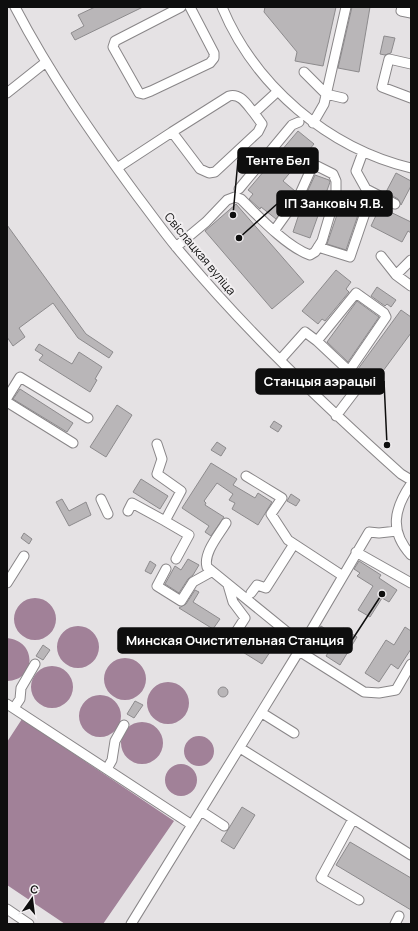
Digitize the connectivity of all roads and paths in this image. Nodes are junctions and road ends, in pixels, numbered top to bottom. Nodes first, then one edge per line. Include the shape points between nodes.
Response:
1 (15, 7) edge
2 (180, 7) edge
3 (190, 7) edge
4 (222, 7) edge
5 (346, 7) edge
6 (402, 7) edge
7 (411, 13) edge
8 (46, 62) junction
9 (411, 64) edge
10 (304, 72) dead end
11 (278, 91) junction
12 (7, 93) edge
13 (326, 94) junction
14 (343, 98) dead end
15 (411, 98) edge
16 (254, 113) junction
17 (299, 122) dead end
18 (313, 123) junction
19 (172, 132) junction
20 (363, 152) junction
21 (117, 168) junction
22 (411, 168) edge
23 (239, 189) dead end
24 (395, 204) dead end
25 (366, 210) dead end
26 (274, 231) junction
27 (176, 247) junction
28 (318, 247) junction
29 (381, 256) dead end
30 (411, 260) edge
31 (396, 274) junction
32 (411, 286) edge
33 (317, 341) junction
34 (280, 360) junction
35 (349, 371) junction
36 (7, 398) edge
37 (7, 402) edge
38 (336, 416) junction
39 (88, 418) dead end
40 (73, 443) dead end
41 (157, 444) dead end
42 (246, 476) dead end
43 (411, 480) edge
44 (411, 484) edge
45 (101, 499) dead end
46 (128, 511) dead end
47 (108, 514) dead end
48 (165, 521) junction
49 (226, 523) dead end
50 (397, 531) junction
51 (294, 544) junction
52 (356, 552) junction
53 (411, 555) edge
54 (24, 556) dead end
55 (176, 559) dead end
56 (166, 569) dead end
57 (211, 572) junction
58 (343, 576) junction
59 (7, 583) edge
60 (411, 583) edge
61 (228, 585) junction
62 (251, 592) dead end
63 (236, 632) dead end
64 (301, 648) junction
65 (36, 664) dead end
66 (411, 664) edge
67 (10, 706) edge
68 (262, 713) junction
69 (124, 725) dead end
70 (294, 733) dead end
71 (240, 748) junction
72 (107, 769) junction
73 (201, 811) junction
74 (353, 819) junction
75 (192, 825) junction
76 (224, 826) dead end
77 (411, 855) edge
78 (359, 900) dead end
79 (7, 909) edge
80 (29, 924) edge
81 (131, 924) edge

1 - 8 street, Свіслацкая вуліца
2 - 3 street via 115,41 113,47 139,94 151,91 210,63 214,58 214,53
4 - 11 street via 247,52
5 - 13 street
6 - 7 street via 401,11
8 - 12 street
8 - 21 street, Свіслацкая вуліца via 81,118
9 - 15 street via 389,59 382,87
10 - 13 street
11 - 16 street
11 - 18 street
13 - 14 street
13 - 18 street via 321,112
16 - 19 street via 240,96 230,96
16 - 19 street via 262,124 258,132 215,172 208,173 200,168
17 - 23 street via 292,125
18 - 20 street
19 - 21 street
20 - 22 street
20 - 24 street via 356,171 366,189
21 - 27 street, Свіслацкая вуліца
25 - 28 street via 350,257
26 - 27 street via 241,199 235,197 227,200
26 - 28 street via 301,252 310,255
26 - 28 street via 299,196 312,167 317,166 333,174 336,181 336,194
27 - 34 street, Свіслацкая вуліца
29 - 31 street
30 - 31 street
31 - 32 street
33 - 34 street via 305,332
33 - 35 street
33 - 35 street via 356,293 384,313 384,321
34 - 38 street, Свіслацкая вуліца
35 - 38 street via 357,380 358,387
36 - 39 street via 20,376
37 - 40 street
38 - 43 street, Свіслацкая вуліца
41 - 48 street via 162,459 157,474 181,491
42 - 51 street via 282,498 271,514 288,540
44 - 50 street via 399,506
45 - 47 street
46 - 48 street via 132,503
48 - 55 street via 189,535
49 - 57 street via 208,556 206,563
50 - 52 street via 379,534 368,532
50 - 53 street via 399,539
51 - 58 street
51 - 62 street via 266,588 257,585
52 - 58 street
52 - 60 street
54 - 59 street
56 - 57 street via 157,586 181,601 192,582
57 - 61 street
58 - 64 street
61 - 63 street via 233,602 245,618
61 - 64 street
64 - 66 street via 364,692 396,690
64 - 68 street
65 - 67 street via 21,688 20,699
67 - 72 street
68 - 70 street
68 - 71 street
69 - 72 street via 115,741 112,760
71 - 73 street
71 - 74 street
72 - 75 street
73 - 75 street
73 - 76 street
74 - 77 street
74 - 78 street via 321,878
75 - 81 street
79 - 80 street

